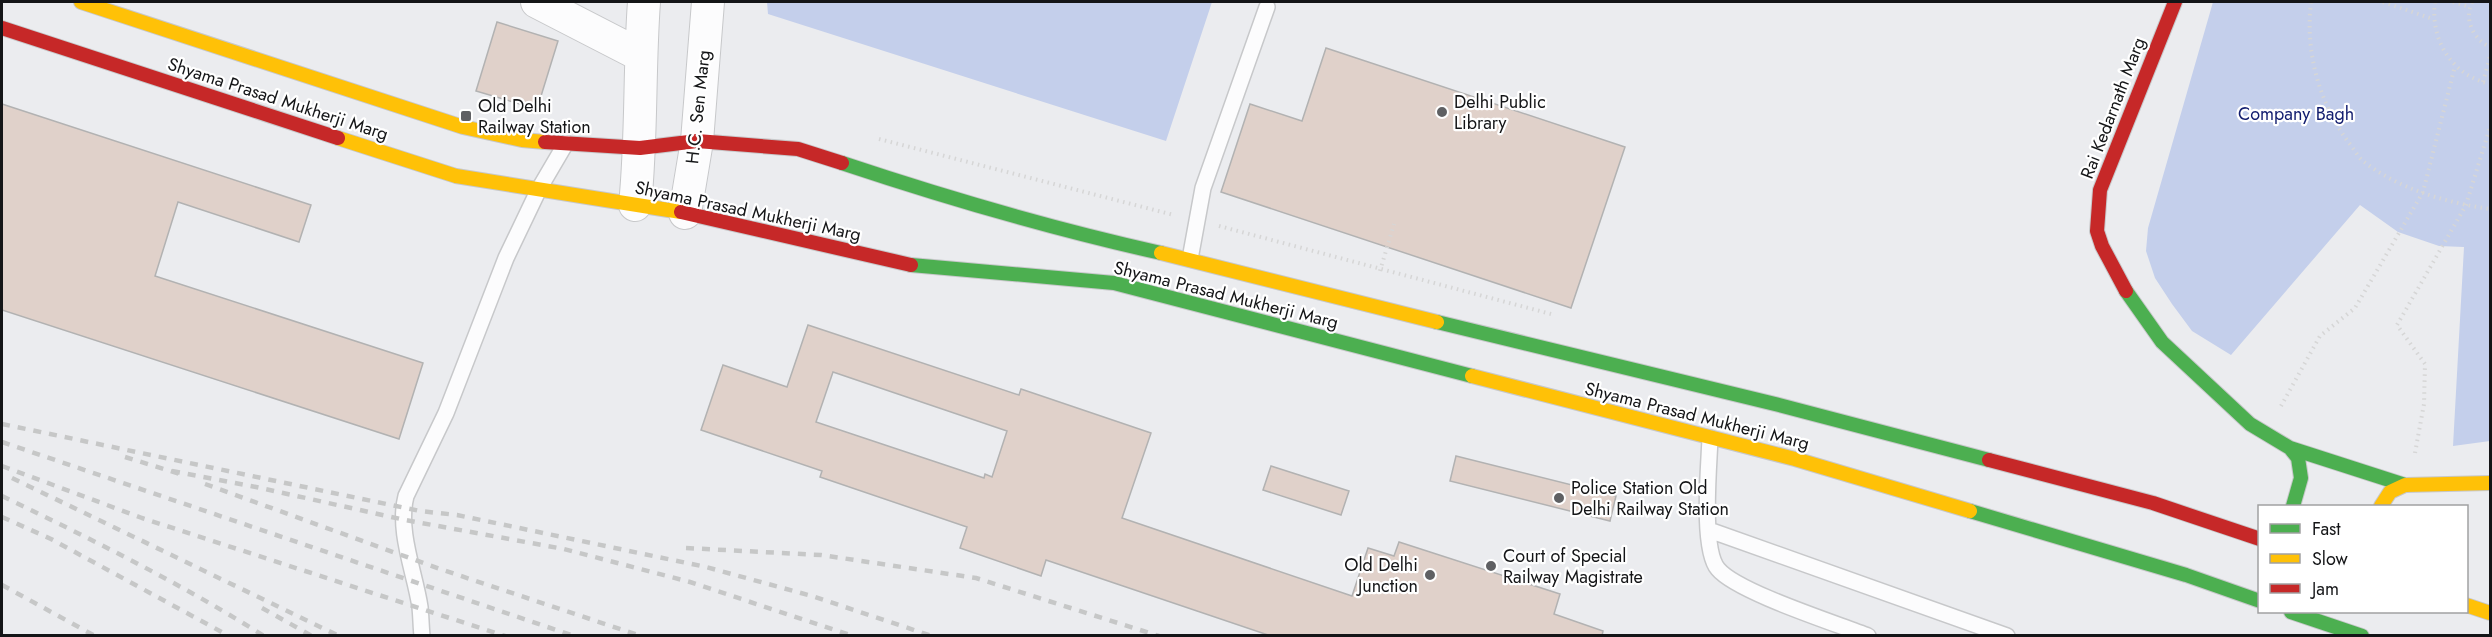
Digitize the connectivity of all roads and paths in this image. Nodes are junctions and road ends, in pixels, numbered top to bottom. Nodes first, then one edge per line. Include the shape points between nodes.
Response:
1 (81, 2) edge
2 (537, 2) edge
3 (644, 2) edge
4 (708, 2) edge
5 (2175, 2) edge
6 (2311, 2) edge
7 (2383, 2) edge
8 (2435, 2) edge
9 (2453, 2) edge
10 (2472, 2) edge
11 (1267, 7) dead end
12 (2470, 7) junction
13 (2433, 19) junction
14 (2, 28) edge
15 (2490, 47) edge
16 (640, 55) junction
17 (2490, 56) edge
18 (2455, 66) junction
19 (2483, 82) junction
20 (2490, 84) edge
21 (2490, 127) edge
22 (697, 141) junction
23 (566, 143) junction
24 (640, 148) junction
25 (539, 189) junction
26 (2423, 192) junction
27 (635, 205) junction
28 (2466, 205) junction
29 (2490, 208) edge
30 (685, 213) junction
31 (1394, 224) dead end
32 (1190, 259) junction
33 (1373, 307) junction
34 (2272, 436) junction
35 (1710, 438) junction
36 (2290, 448) junction
37 (2490, 483) edge
38 (2405, 485) junction
39 (2294, 505) edge
40 (2382, 505) edge
41 (1708, 530) junction
42 (2258, 539) edge
43 (2258, 601) edge
44 (2468, 606) edge
45 (2294, 613) edge
46 (2343, 613) edge
47 (2490, 613) edge
48 (2337, 627) junction
49 (422, 636) edge
50 (1868, 636) edge
51 (2007, 636) edge
52 (2362, 636) edge

1 - 23 main road, Shyama Prasad Mukherji Marg via 463,127 522,140
2 - 16 street
3 - 16 street
4 - 22 street, H.C. Sen Marg
5 - 34 main road, Rai Kedarnath Marg via 2100,190 2097,231 2128,296 2162,342 2250,424
6 - 26 path via 2311,55 2321,91 2339,130 2362,160
7 - 13 path
8 - 13 path
9 - 12 path
10 - 12 path
11 - 32 lane via 1203,188
12 - 15 path via 2472,30
13 - 18 path via 2439,44
14 - 25 main road, Shyama Prasad Mukherji Marg via 456,176
16 - 24 street
17 - 19 path
18 - 19 path
18 - 26 path
19 - 20 path
21 - 28 path
22 - 24 main road, Shyama Prasad Mukherji Marg
22 - 30 street, H.C. Sen Marg
22 - 32 main road, Shyama Prasad Mukherji Marg via 798,149 920,189 1108,241
23 - 24 main road, Shyama Prasad Mukherji Marg
23 - 25 lane
24 - 27 street
25 - 27 main road, Shyama Prasad Mukherji Marg
25 - 49 lane via 506,258 446,413 406,496 403,508 408,558
26 - 28 path
26 - 34 path via 2355,308 2320,336 2281,407
27 - 30 main road, Shyama Prasad Mukherji Marg
28 - 29 path
28 - 38 path via 2397,326 2425,364 2424,404
30 - 35 main road, Shyama Prasad Mukherji Marg via 905,264 1114,283
31 - 33 path
32 - 33 main road, Shyama Prasad Mukherji Marg
33 - 42 main road, Shyama Prasad Mukherji Marg via 1779,405 2130,497
34 - 36 main road, Rai Kedarnath Marg
35 - 41 lane
35 - 43 main road, Shyama Prasad Mukherji Marg via 1817,465 2186,575
36 - 38 main road, Rai Kedarnath Marg
36 - 39 main road via 2301,471
37 - 38 main road, Rai Kedarnath Marg
38 - 40 main road via 2388,493
41 - 50 lane via 1717,568 1741,586
41 - 51 lane
44 - 47 main road
45 - 48 main road
46 - 48 main road
48 - 52 main road

